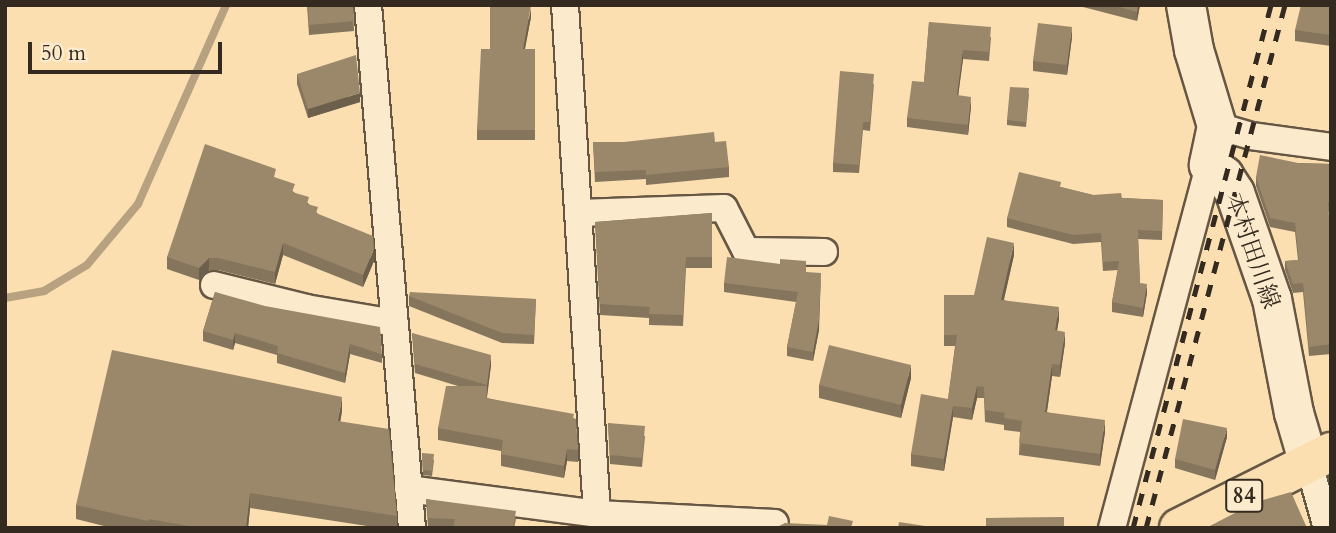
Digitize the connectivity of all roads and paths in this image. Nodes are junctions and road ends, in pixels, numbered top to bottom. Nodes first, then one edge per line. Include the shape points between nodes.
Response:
1 (368, 5) edge
2 (565, 5) edge
3 (1186, 5) edge
4 (1217, 126) junction
5 (1331, 147) edge
6 (1209, 165) junction
7 (578, 214) junction
8 (824, 252) dead end
9 (214, 285) dead end
10 (395, 323) junction
11 (1320, 458) edge
12 (408, 489) junction
13 (597, 514) junction
14 (775, 523) dead end
15 (412, 528) edge
16 (1112, 528) edge
17 (1179, 528) edge
18 (1327, 528) edge

1 - 10 street
2 - 7 street
3 - 4 main road, 本村田川線
4 - 5 street via 1251,136
4 - 6 main road, 本村田川線
6 - 11 main road, 本村田川線 via 1224,176 1235,193 1272,299 1294,413
6 - 16 street
7 - 8 street via 724,208 746,251
7 - 13 street
9 - 10 street via 306,308
10 - 12 street
11 - 17 main road, 84
11 - 18 street
12 - 13 street
12 - 15 street
13 - 14 street

